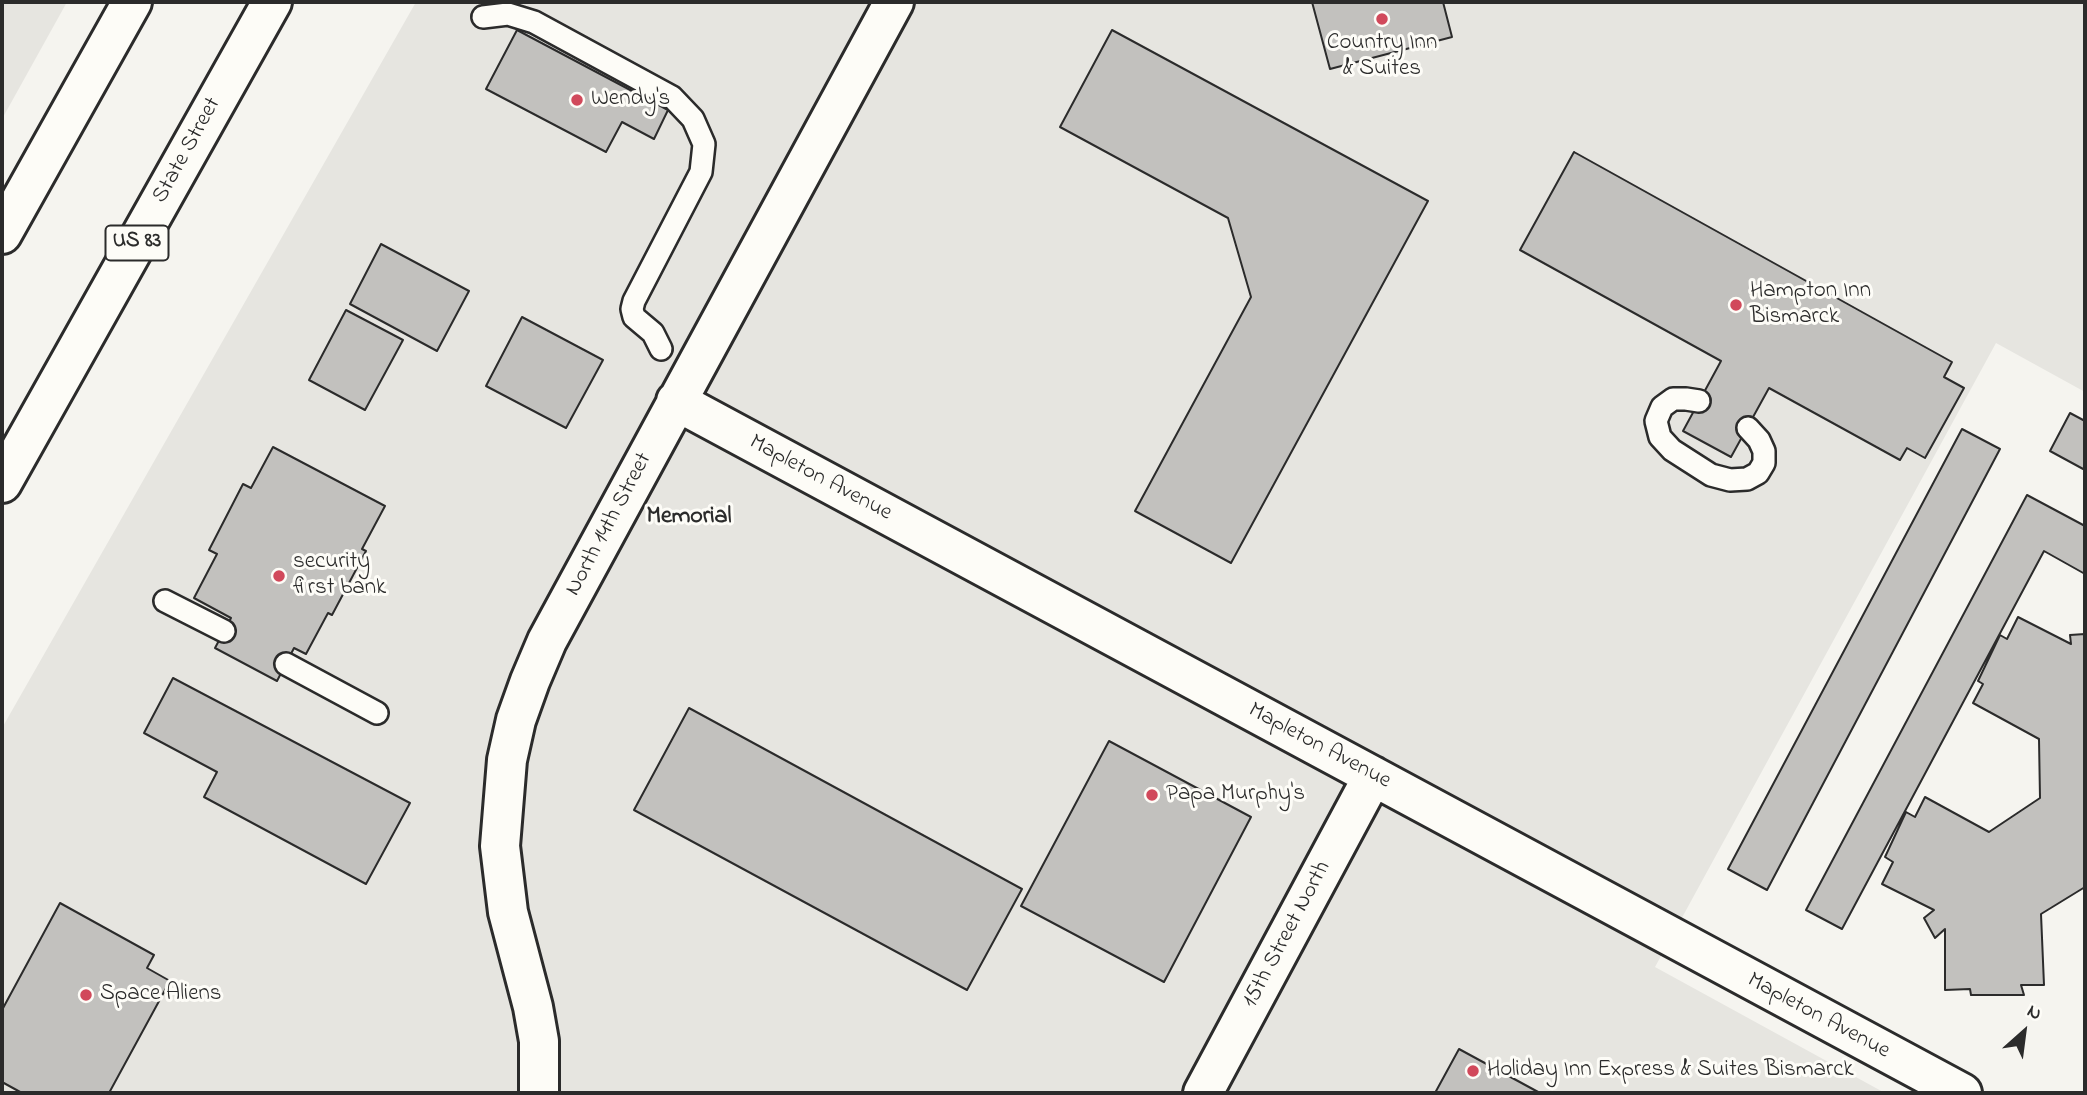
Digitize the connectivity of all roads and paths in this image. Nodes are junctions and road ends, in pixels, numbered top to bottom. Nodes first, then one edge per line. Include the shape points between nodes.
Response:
1 (132, 2) edge
2 (272, 2) edge
3 (894, 2) edge
4 (483, 17) dead end
5 (2, 234) edge
6 (661, 349) dead end
7 (676, 401) junction
8 (1699, 401) dead end
9 (1748, 428) dead end
10 (2, 483) edge
11 (165, 601) dead end
12 (224, 631) dead end
13 (286, 664) dead end
14 (377, 713) dead end
15 (1373, 776) junction
16 (539, 1093) edge
17 (1203, 1093) edge
18 (1962, 1093) edge

1 - 5 main road
2 - 10 main road, State Street / US 83
3 - 7 main road, North 14th Street
4 - 6 lane via 508,14 534,22 672,97 694,119 704,144 701,172 632,309
7 - 15 main road, Mapleton Avenue
7 - 16 main road, North 14th Street via 547,641 516,720 507,760 501,811 503,879 539,1041
8 - 9 lane via 1673,399 1662,407 1656,421 1660,437 1690,464 1730,480 1758,473 1764,452
11 - 12 lane
13 - 14 lane
15 - 17 main road, 15th Street North
15 - 18 main road, Mapleton Avenue

